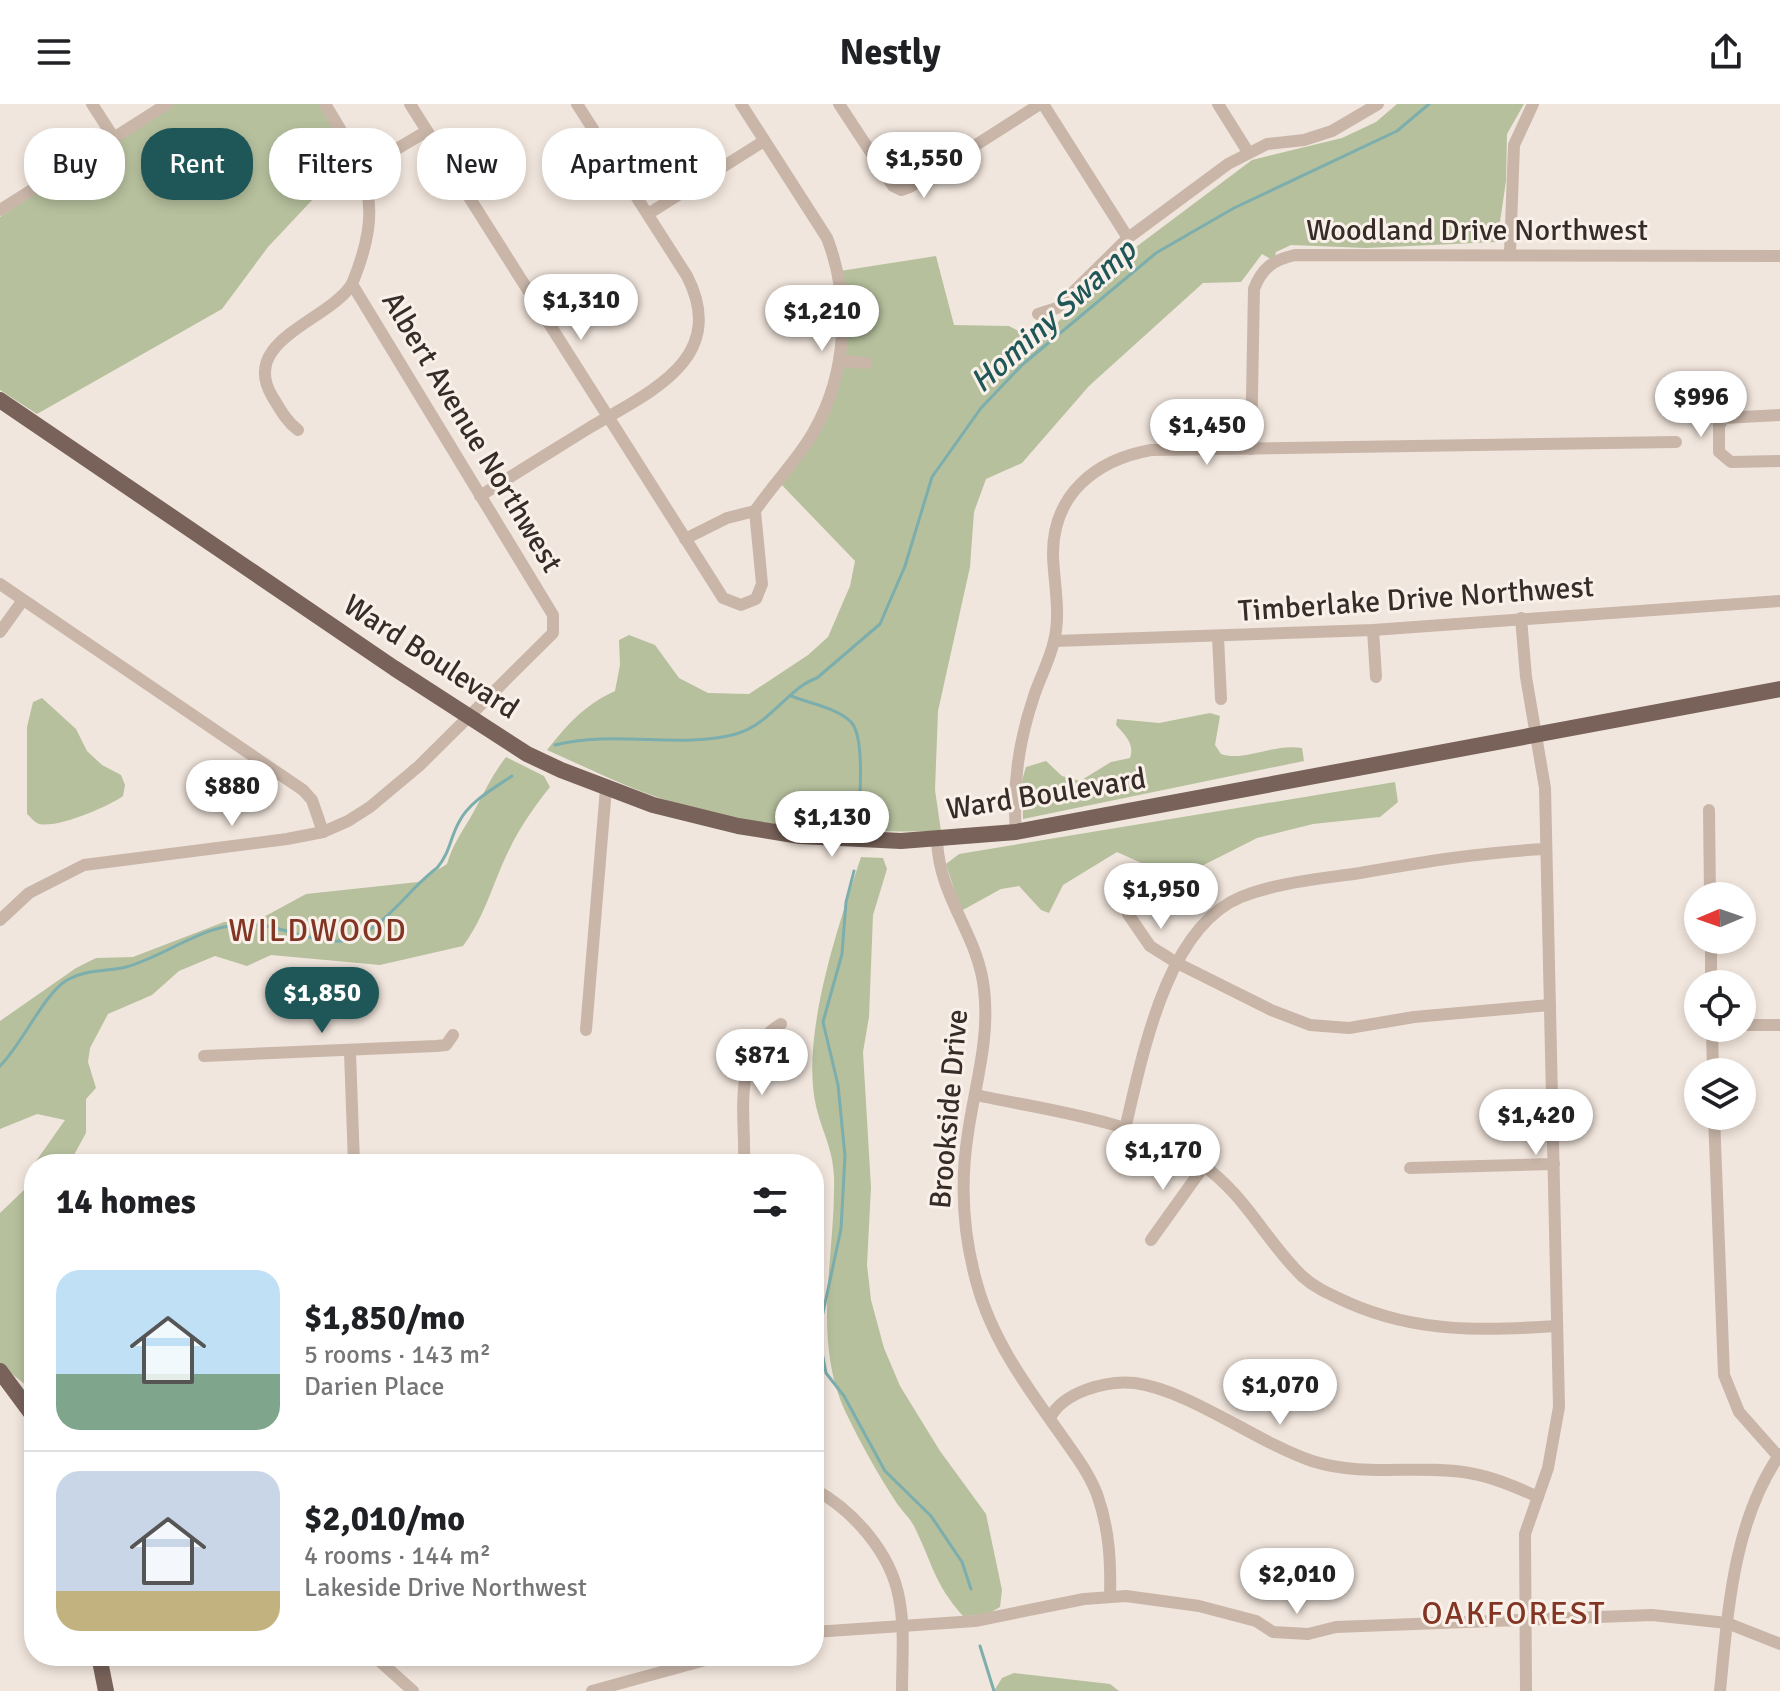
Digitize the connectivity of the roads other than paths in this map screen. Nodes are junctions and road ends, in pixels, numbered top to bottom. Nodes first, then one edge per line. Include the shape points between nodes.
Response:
1 (92, 104) edge
2 (167, 104) edge
3 (325, 104) edge
4 (410, 104) edge
5 (577, 104) edge
6 (741, 104) edge
7 (839, 104) edge
8 (1042, 104) edge
9 (1218, 104) edge
10 (1378, 104) edge
11 (1533, 104) edge
12 (108, 128) edge
13 (339, 128) edge
14 (425, 128) edge
15 (125, 131) edge
16 (764, 141) junction
17 (1248, 152) junction
18 (24, 195) edge
19 (367, 200) edge
20 (471, 200) edge
21 (0, 210) edge
22 (648, 214) junction
23 (1128, 238) junction
24 (1510, 253) junction
25 (1780, 256) edge
26 (352, 284) junction
27 (1038, 314) dead end
28 (839, 361) junction
29 (866, 363) dead end
30 (0, 400) edge
31 (1780, 415) edge
32 (608, 417) junction
33 (298, 430) dead end
34 (1676, 442) dead end
35 (1251, 449) junction
36 (1780, 461) edge
37 (480, 496) junction
38 (755, 511) junction
39 (685, 539) junction
40 (0, 584) edge
41 (23, 600) junction
42 (1780, 601) edge
43 (1521, 618) junction
44 (1373, 630) junction
45 (0, 632) edge
46 (1218, 637) junction
47 (1055, 641) junction
48 (1376, 677) dead end
49 (1780, 689) edge
50 (1221, 699) dead end
51 (468, 716) junction
52 (1538, 734) junction
53 (606, 788) junction
54 (1709, 810) dead end
55 (323, 832) junction
56 (1016, 832) junction
57 (937, 840) junction
58 (1546, 849) junction
59 (1710, 882) edge
60 (3, 912) edge
61 (1128, 914) dead end
62 (1177, 963) junction
63 (1550, 1005) junction
64 (781, 1024) dead end
65 (1756, 1025) edge
66 (1780, 1025) edge
67 (586, 1030) dead end
68 (453, 1035) dead end
69 (350, 1052) junction
70 (204, 1056) dead end
71 (976, 1095) junction
72 (1125, 1129) junction
73 (1715, 1130) edge
74 (354, 1154) edge
75 (744, 1154) edge
76 (1554, 1164) junction
77 (1204, 1166) junction
78 (1410, 1168) dead end
79 (1151, 1240) dead end
80 (1557, 1326) junction
81 (0, 1371) edge
82 (24, 1403) edge
83 (1050, 1418) junction
84 (1779, 1455) edge
85 (824, 1496) edge
86 (1538, 1497) junction
87 (1110, 1596) junction
88 (1523, 1621) junction
89 (1727, 1623) junction
90 (901, 1625) junction
91 (824, 1631) edge
92 (1780, 1644) edge
93 (101, 1666) edge
94 (385, 1666) edge
95 (683, 1666) edge
96 (106, 1691) edge
97 (413, 1691) edge
98 (592, 1691) edge
99 (902, 1691) edge
100 (1526, 1691) edge
101 (1720, 1691) edge

1 - 12 street
2 - 15 street
3 - 13 street, Albert Avenue Northwest
4 - 14 street
5 - 22 street
6 - 16 street
7 - 8 street via 886,177 901,190
8 - 23 street
9 - 17 street
10 - 17 street via 1332,131
11 - 24 street via 1514,145
16 - 22 street
16 - 28 street via 832,249 841,304
17 - 23 street
18 - 21 street
19 - 26 street, Albert Avenue Northwest via 370,223
20 - 32 street
22 - 32 street via 696,292 699,331 675,373
23 - 27 street via 1057,308
24 - 25 street, Woodland Drive Northwest
24 - 35 street, Woodland Drive Northwest via 1295,255 1274,261 1254,289
26 - 33 street via 343,299 278,342 268,356 266,384
26 - 37 street, Albert Avenue Northwest
28 - 29 street
28 - 38 street via 813,433
30 - 51 main road, Ward Boulevard
31 - 36 street via 1723,418 1719,426 1719,452 1731,462
32 - 37 street
32 - 39 street
34 - 35 street
35 - 47 street via 1151,450 1093,470 1056,525
37 - 51 street, Albert Avenue Northwest via 554,623 545,644
38 - 39 street
38 - 39 street via 761,591 756,599 741,605 723,598
40 - 41 street
41 - 45 street
41 - 55 street via 303,790
42 - 43 street, Timberlake Drive Northwest
43 - 44 street, Timberlake Drive Northwest
43 - 52 street
44 - 46 street, Timberlake Drive Northwest
44 - 48 street
46 - 47 street, Timberlake Drive Northwest
46 - 50 street
47 - 56 street via 1017,759
49 - 52 main road, Ward Boulevard
51 - 53 main road, Ward Boulevard via 527,754
51 - 55 street via 383,797
52 - 56 main road, Ward Boulevard
52 - 58 street
53 - 57 main road, Ward Boulevard via 701,818 777,833
53 - 67 street
54 - 59 street
55 - 60 street via 84,865
56 - 57 main road, Ward Boulevard
57 - 71 street, Brookside Drive via 941,877 973,944 984,987 985,1040
58 - 62 street via 1461,855 1263,890 1226,906
58 - 63 street
61 - 62 street via 1150,946
62 - 63 street via 1299,1022 1331,1028
62 - 72 street via 1148,1034
63 - 76 street
64 - 75 street via 754,1048 745,1072
65 - 66 street
68 - 69 street via 446,1045
69 - 70 street
69 - 74 street
71 - 72 street
71 - 83 street, Brookside Drive via 964,1170 971,1263 995,1332
72 - 77 street
73 - 84 street via 1724,1375 1739,1412
76 - 78 street
76 - 80 street
77 - 79 street
77 - 80 street via 1246,1203 1290,1263 1318,1289 1400,1322 1445,1329
80 - 86 street via 1556,1435
81 - 82 main road
83 - 86 street via 1057,1404 1093,1388 1133,1383 1165,1392 1329,1466 1467,1473
83 - 87 street, Brookside Drive via 1096,1491 1109,1540
84 - 89 street via 1742,1541
85 - 90 street via 849,1512 892,1572
86 - 88 street via 1525,1534
87 - 88 street via 1190,1604 1289,1634 1336,1627
87 - 90 street via 998,1618
88 - 89 street via 1652,1615
88 - 100 street
89 - 92 street
89 - 101 street
90 - 91 street
90 - 99 street
93 - 96 main road
94 - 97 street
95 - 98 street

